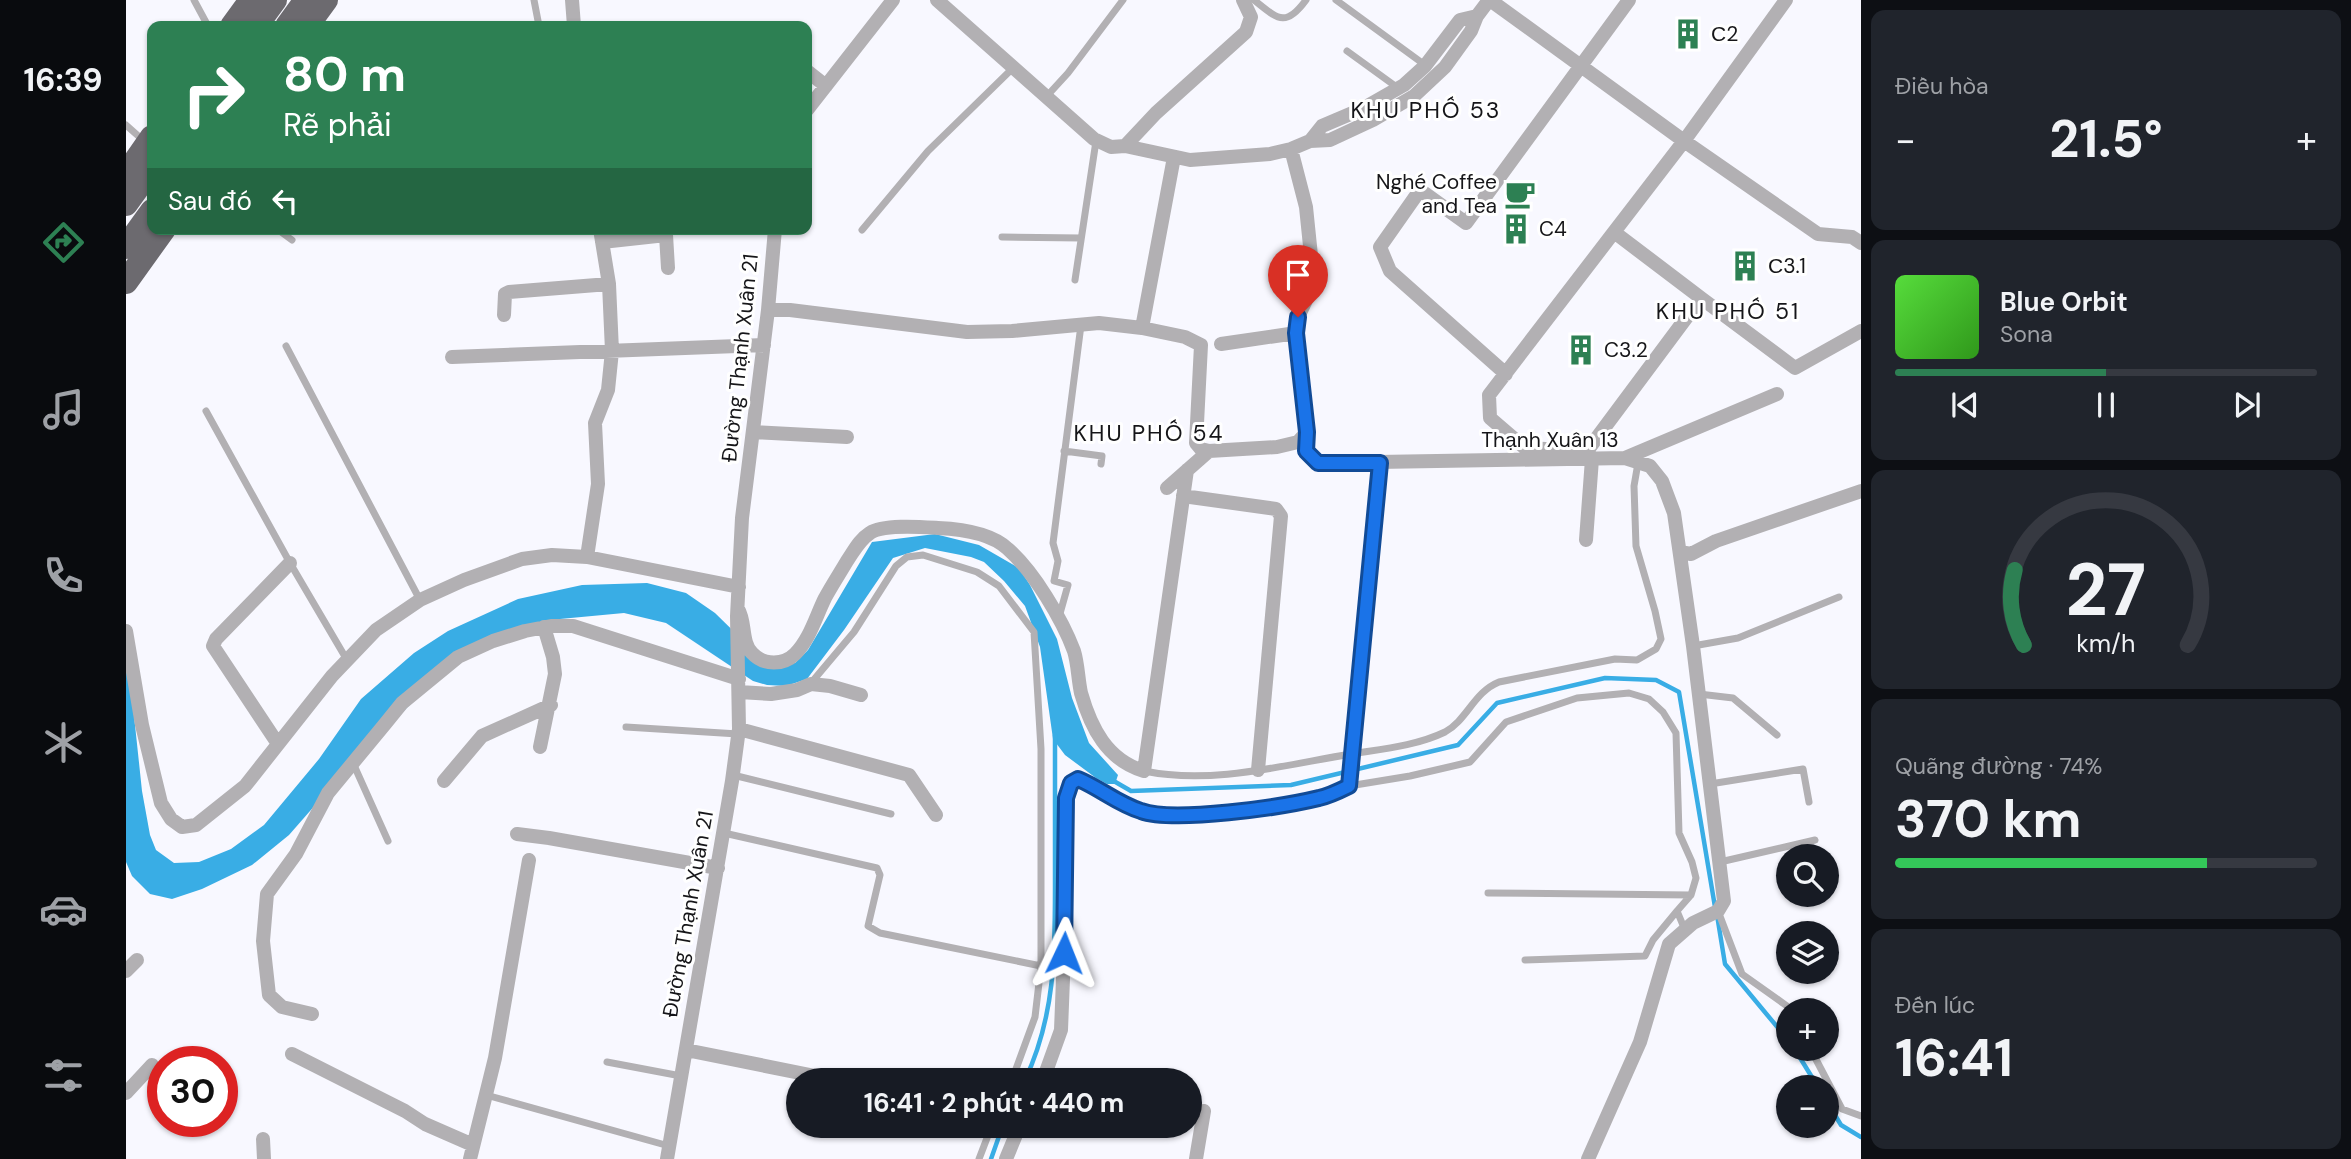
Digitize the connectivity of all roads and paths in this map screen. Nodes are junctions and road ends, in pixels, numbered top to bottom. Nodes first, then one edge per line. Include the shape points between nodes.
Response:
1 (194, 0) edge
2 (251, 0) edge
3 (275, 0) edge
4 (306, 0) edge
5 (326, 0) edge
6 (534, 0) edge
7 (572, 0) edge
8 (893, 0) edge
9 (937, 0) edge
10 (1123, 0) edge
11 (1243, 0) edge
12 (1254, 0) edge
13 (1306, 0) edge
14 (1336, 0) edge
15 (1490, 0) edge
16 (1629, 0) edge
17 (1786, 0) edge
18 (1478, 16) junction
19 (205, 21) edge
20 (236, 21) edge
21 (260, 21) edge
22 (291, 21) edge
23 (311, 21) edge
24 (538, 21) edge
25 (574, 21) edge
26 (1347, 51) dead end
27 (1425, 66) junction
28 (1581, 66) junction
29 (1013, 68) junction
30 (812, 75) edge
31 (825, 86) junction
32 (1398, 89) junction
33 (1046, 97) junction
34 (812, 103) edge
35 (126, 125) edge
36 (147, 140) edge
37 (1096, 140) junction
38 (1310, 141) junction
39 (1684, 141) junction
40 (1125, 146) junction
41 (147, 148) edge
42 (1291, 149) junction
43 (1174, 157) junction
44 (126, 174) edge
45 (147, 175) edge
46 (126, 204) edge
47 (147, 218) edge
48 (862, 230) dead end
49 (1614, 232) junction
50 (160, 235) edge
51 (285, 235) edge
52 (601, 235) edge
53 (774, 235) edge
54 (1002, 237) dead end
55 (1081, 238) junction
56 (292, 240) dead end
57 (1861, 243) edge
58 (126, 247) edge
59 (668, 268) dead end
60 (1075, 280) dead end
61 (126, 282) edge
62 (609, 284) junction
63 (1700, 298) junction
64 (768, 310) junction
65 (505, 315) dead end
66 (1081, 325) junction
67 (1142, 328) junction
68 (1861, 331) edge
69 (1296, 333) junction
70 (1221, 344) dead end
71 (764, 345) junction
72 (286, 346) dead end
73 (612, 351) junction
74 (452, 357) dead end
75 (1506, 374) junction
76 (1777, 394) dead end
77 (206, 411) dead end
78 (753, 432) junction
79 (1307, 432) junction
80 (847, 437) dead end
81 (1064, 451) junction
82 (1209, 451) junction
83 (1592, 459) junction
84 (1631, 460) junction
85 (1380, 463) junction
86 (1101, 464) dead end
87 (1187, 470) junction
88 (1167, 488) dead end
89 (1861, 491) edge
90 (1183, 496) junction
91 (1586, 540) dead end
92 (1680, 552) junction
93 (587, 557) junction
94 (290, 563) junction
95 (739, 587) junction
96 (1839, 597) dead end
97 (420, 600) junction
98 (738, 613) junction
99 (1058, 620) junction
100 (544, 627) junction
101 (126, 631) edge
102 (1693, 646) junction
103 (347, 660) junction
104 (739, 682) junction
105 (811, 684) junction
106 (1699, 694) junction
107 (861, 695) dead end
108 (551, 705) junction
109 (626, 727) dead end
110 (738, 731) junction
111 (1777, 735) dead end
112 (278, 744) junction
113 (540, 747) dead end
114 (1351, 754) junction
115 (353, 762) junction
116 (1258, 770) junction
117 (1144, 771) junction
118 (733, 775) junction
119 (444, 781) dead end
120 (1071, 783) joint
121 (1710, 783) junction
122 (1349, 786) junction
123 (1809, 802) dead end
124 (891, 814) dead end
125 (936, 815) dead end
126 (724, 833) junction
127 (517, 834) dead end
128 (1815, 840) dead end
129 (388, 841) dead end
130 (529, 860) dead end
131 (1720, 862) junction
132 (718, 868) junction
133 (1488, 893) dead end
134 (1691, 895) junction
135 (1677, 911) junction
136 (1718, 911) junction
137 (1689, 927) junction
138 (1525, 960) dead end
139 (1041, 966) junction
140 (1776, 998) edge
141 (312, 1014) dead end
142 (686, 1050) junction
143 (292, 1054) dead end
144 (1817, 1061) edge
145 (607, 1062) dead end
146 (1016, 1068) edge
147 (1047, 1068) edge
148 (147, 1070) edge
149 (786, 1070) edge
150 (681, 1076) junction
151 (126, 1093) edge
152 (486, 1096) junction
153 (1204, 1111) dead end
154 (1861, 1116) edge
155 (987, 1138) edge
156 (1015, 1138) edge
157 (263, 1139) dead end
158 (471, 1152) edge
159 (668, 1153) edge
160 (264, 1159) edge
161 (979, 1159) edge
162 (1006, 1159) edge
163 (1196, 1159) edge
164 (1588, 1159) edge

1 - 19 lane
2 - 20 highway
3 - 21 highway
4 - 22 highway
5 - 23 highway
6 - 24 lane
7 - 25 street
8 - 31 street
9 - 29 street
10 - 33 lane
11 - 40 street via 1251,17 1246,32
12 - 13 lane via 1277,18 1288,18
14 - 27 lane
15 - 18 street
15 - 28 street
16 - 28 street
17 - 39 street
18 - 27 street via 1460,20
18 - 38 street via 1445,67 1414,96 1330,140
26 - 32 lane
27 - 32 street
28 - 39 street
28 - 75 street via 1466,223 1420,190 1380,247 1390,271
29 - 33 street
29 - 48 lane via 928,151
30 - 31 street
31 - 34 street
32 - 38 street via 1322,126
33 - 37 street
35 - 36 lane
37 - 40 street via 1111,147
37 - 55 lane
38 - 42 street
39 - 49 street
39 - 57 street via 1818,234 1852,237
40 - 43 street
41 - 44 highway
42 - 43 street via 1189,160
42 - 69 street, Thạnh Xuân 13 via 1306,207 1313,275
43 - 67 street
45 - 46 highway
47 - 58 highway
49 - 63 street
49 - 75 street
50 - 61 highway
51 - 56 lane
52 - 59 street via 666,235
52 - 62 street
53 - 64 street, Đường Thạnh Xuân 21
54 - 55 lane
55 - 60 lane
62 - 65 street via 509,292 503,302
62 - 73 street
63 - 68 street via 1795,368
63 - 75 street via 1587,451 1525,448 1490,418 1489,395
64 - 66 street via 967,332
64 - 71 street, Đường Thạnh Xuân 21
66 - 67 street
66 - 81 lane
67 - 82 street via 1201,345 1196,443
69 - 70 street
69 - 79 street, Thạnh Xuân 13
71 - 73 street
71 - 78 street, Đường Thạnh Xuân 21
72 - 97 lane
73 - 74 street
73 - 93 street via 608,390 595,423 598,484
76 - 84 street
77 - 94 lane
78 - 80 street
78 - 95 street, Đường Thạnh Xuân 21
79 - 82 street via 1298,442
79 - 85 street, Thạnh Xuân 13 via 1306,451 1318,463
81 - 86 lane via 1102,456
81 - 99 lane via 1053,543 1058,561 1054,581 1068,585
82 - 87 street
83 - 84 street, Thạnh Xuân 13
83 - 85 street, Thạnh Xuân 13
83 - 91 street
84 - 92 street, Thạnh Xuân 13 via 1650,466 1662,481 1674,513
84 - 114 lane via 1636,546 1661,639 1656,649 1637,660 1615,659 1499,682 1488,686 1447,731 1396,747
85 - 114 street
87 - 88 street
87 - 90 street
89 - 92 street via 1716,541 1691,554
90 - 116 street via 1276,509 1281,516
90 - 117 street
92 - 102 street, Thạnh Xuân 13
93 - 95 street
93 - 97 street via 522,559
94 - 103 lane
94 - 112 street via 213,646
95 - 98 street, Đường Thạnh Xuân 21
96 - 102 lane via 1738,638
97 - 103 street via 376,630
98 - 99 street via 753,654 771,663 789,659 803,644 825,597 863,538 875,530 938,528 973,532 1007,548 1030,574
98 - 104 street, Đường Thạnh Xuân 21
99 - 117 street via 1074,652 1095,733 1115,757
100 - 104 street via 573,626
100 - 108 street via 555,665
100 - 115 street via 458,657 402,703
101 - 112 street via 142,725 161,803 171,819 183,827 196,825 214,813 245,786
102 - 106 street, Thạnh Xuân 13
103 - 112 street
104 - 105 street via 771,694
104 - 110 street, Đường Thạnh Xuân 21
105 - 107 street
105 - 139 lane via 854,632 896,566 907,558 923,555 977,572 1013,602 1034,632 1035,643 1041,750
106 - 111 lane via 1733,698
106 - 121 street, Thạnh Xuân 13
108 - 113 street
108 - 119 street via 482,736
109 - 110 lane
110 - 118 street, Đường Thạnh Xuân 21
110 - 125 street via 909,775
114 - 116 lane
114 - 122 lane
115 - 129 lane
115 - 141 street via 328,793 296,853 267,894 263,941 269,995 282,1007
116 - 117 lane via 1167,776
118 - 124 lane
118 - 126 street, Đường Thạnh Xuân 21
120 - 122 lane via 1078,779 1093,785 1144,813 1174,814 1253,809 1320,798
120 - 147 street via 1066,798 1061,1030
121 - 123 lane via 1803,769
121 - 131 street, Thạnh Xuân 13
122 - 134 lane via 1470,762 1506,722 1577,698 1629,694 1649,699 1676,733 1679,833 1696,878
126 - 132 street, Đường Thạnh Xuân 21
126 - 139 lane via 877,868 880,875 868,926 880,933
127 - 132 street
128 - 131 lane
130 - 152 street
131 - 136 street, Thạnh Xuân 13 via 1724,901
132 - 142 street, Đường Thạnh Xuân 21
133 - 134 lane
134 - 135 lane
135 - 137 lane
135 - 138 lane via 1645,956
136 - 137 street
136 - 140 lane via 1742,974
137 - 164 street via 1670,944 1640,1042
139 - 146 lane via 1035,1017
142 - 149 street
142 - 150 street, Đường Thạnh Xuân 21
143 - 158 street via 405,1111
144 - 154 lane via 1842,1109
145 - 150 lane
148 - 151 street
150 - 159 street, Đường Thạnh Xuân 21
152 - 158 street
152 - 159 lane
153 - 163 street
155 - 161 lane
156 - 162 street
157 - 160 street

